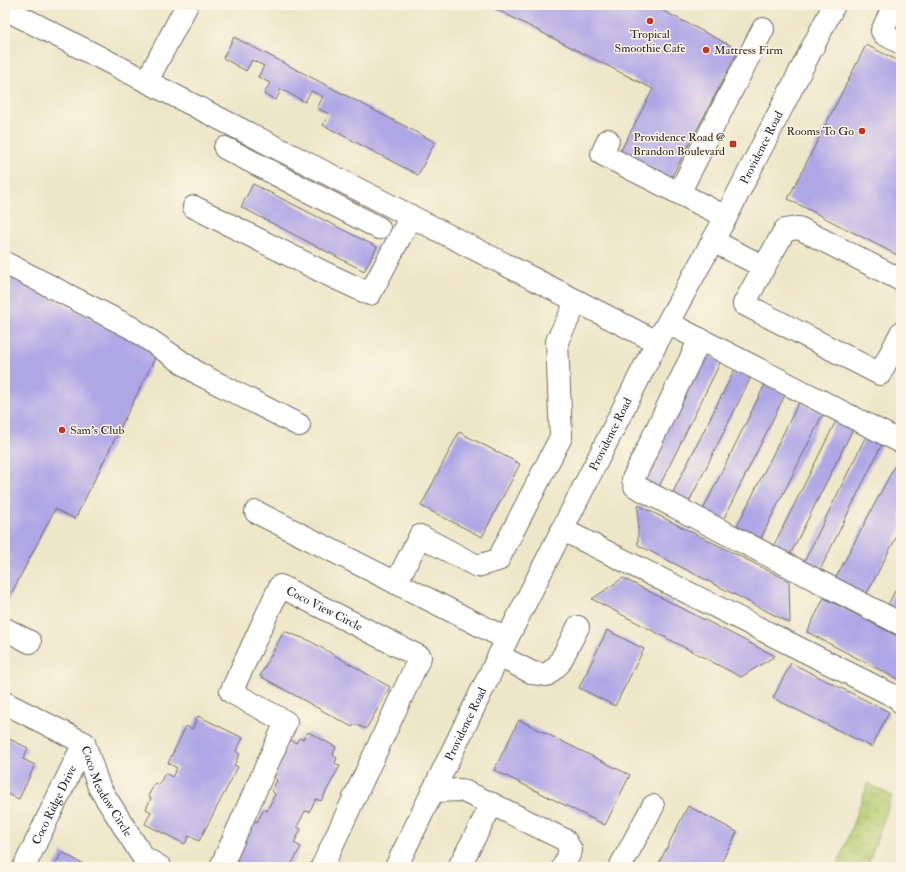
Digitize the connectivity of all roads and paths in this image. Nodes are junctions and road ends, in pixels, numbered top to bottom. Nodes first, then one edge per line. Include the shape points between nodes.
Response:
1 (187, 5) edge
2 (834, 5) edge
3 (894, 5) edge
4 (5, 9) edge
5 (763, 29) dead end
6 (901, 43) edge
7 (147, 81) junction
8 (608, 140) dead end
9 (225, 148) dead end
10 (679, 193) junction
11 (194, 207) dead end
12 (411, 216) junction
13 (726, 217) junction
14 (379, 228) dead end
15 (713, 241) junction
16 (5, 263) edge
17 (764, 267) junction
18 (901, 280) edge
19 (577, 301) junction
20 (668, 323) junction
21 (901, 333) edge
22 (700, 339) junction
23 (657, 342) junction
24 (299, 424) dead end
25 (901, 442) edge
26 (256, 512) dead end
27 (563, 530) junction
28 (396, 583) junction
29 (901, 624) edge
30 (578, 627) dead end
31 (5, 629) edge
32 (30, 642) dead end
33 (503, 647) junction
34 (901, 702) edge
35 (5, 703) edge
36 (84, 743) junction
37 (433, 791) junction
38 (492, 804) junction
39 (653, 806) dead end
40 (24, 867) edge
41 (160, 867) edge
42 (221, 867) edge
43 (322, 867) edge
44 (396, 867) edge
45 (459, 867) edge
46 (563, 867) edge
47 (620, 867) edge

1 - 7 street
2 - 13 street, Providence Road
3 - 6 street via 882,31
4 - 7 street
5 - 10 street
7 - 12 street
8 - 10 street via 602,154
9 - 14 street
10 - 13 street
11 - 12 street via 370,294
12 - 19 street
13 - 15 street, Providence Road
15 - 17 street
15 - 20 street, Providence Road
16 - 24 street via 132,328 199,374
17 - 18 street via 785,230 799,228
17 - 21 street via 744,304 880,374
19 - 23 street
19 - 28 street via 557,341 561,437 498,560 478,566 420,536
20 - 22 street
20 - 23 street, Providence Road
22 - 25 street
22 - 29 street via 633,479 635,486
23 - 27 street, Providence Road
26 - 28 street
27 - 33 street, Providence Road
27 - 34 street via 900,699
28 - 33 street
30 - 33 street via 559,664 547,675 533,673
31 - 32 street
33 - 37 street, Providence Road
35 - 36 street, Coco Meadow Circle
36 - 40 street, Coco Ridge Drive
36 - 41 street, Coco Meadow Circle via 99,787 144,857
37 - 38 street via 461,790
37 - 44 street, Providence Road
38 - 45 street
38 - 46 street via 565,840 571,850
39 - 47 street
42 - 43 street, Coco View Circle via 286,722 231,692 280,586 420,657

